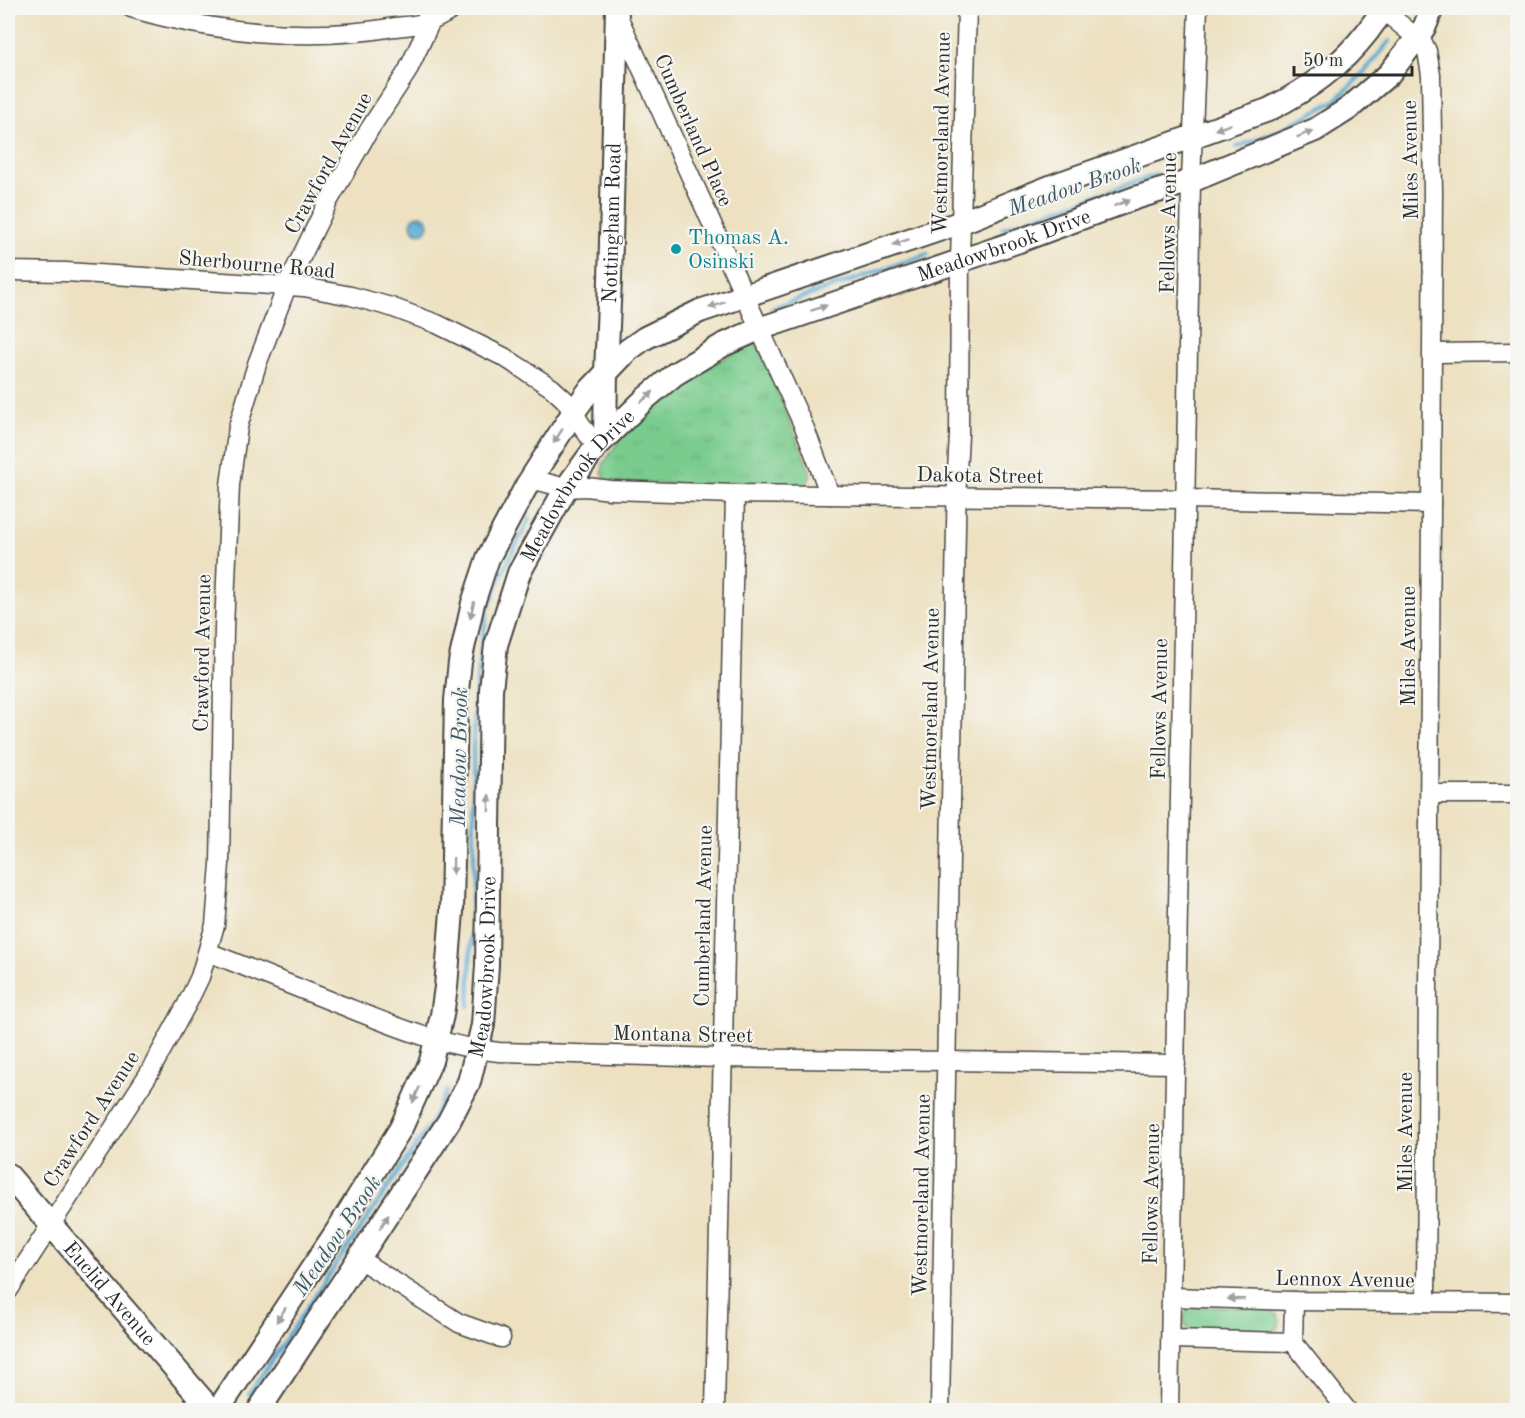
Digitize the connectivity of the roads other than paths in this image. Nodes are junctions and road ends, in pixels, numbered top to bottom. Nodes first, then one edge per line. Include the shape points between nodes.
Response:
1 (131, 8) edge
2 (455, 8) edge
3 (967, 8) edge
4 (1198, 8) edge
5 (1431, 8) edge
6 (1384, 9) edge
7 (617, 11) edge
8 (428, 14) edge
9 (194, 15) edge
10 (1417, 38) junction
11 (1192, 138) junction
12 (1191, 181) junction
13 (962, 222) junction
14 (960, 260) junction
15 (8, 271) edge
16 (288, 286) junction
17 (744, 295) junction
18 (759, 328) junction
19 (1518, 352) edge
20 (1433, 353) junction
21 (606, 372) junction
22 (573, 413) junction
23 (601, 442) junction
24 (531, 479) junction
25 (566, 488) junction
26 (735, 494) junction
27 (830, 495) junction
28 (956, 498) junction
29 (1185, 499) junction
30 (1431, 504) junction
31 (1430, 794) junction
32 (1518, 794) edge
33 (208, 952) junction
34 (436, 1040) junction
35 (478, 1050) junction
36 (722, 1058) junction
37 (945, 1061) junction
38 (1176, 1064) junction
39 (8, 1175) edge
40 (50, 1225) junction
41 (359, 1259) junction
42 (8, 1291) edge
43 (1172, 1297) junction
44 (1294, 1301) junction
45 (1426, 1302) junction
46 (1518, 1303) edge
47 (501, 1338) dead end
48 (1171, 1339) junction
49 (1293, 1342) junction
50 (211, 1410) edge
51 (218, 1410) edge
52 (259, 1410) edge
53 (715, 1410) edge
54 (940, 1410) edge
55 (1169, 1410) edge
56 (1347, 1410) edge

1 - 9 street
2 - 8 street
3 - 13 street, Westmoreland Avenue
4 - 11 street, Fellows Avenue
5 - 10 street, Meadowbrook Drive
6 - 10 street, Miles Avenue
6 -> 11 street, Meadowbrook Drive via 1329,73 1292,98
7 - 17 street, Cumberland Place
7 - 21 street, Nottingham Road
8 - 9 street via 386,29 332,34 276,34
8 - 16 street, Crawford Avenue via 407,72 329,200
12 -> 10 street, Meadowbrook Drive via 1315,130 1348,109 1389,74
10 - 20 street, Miles Avenue via 1427,51 1431,75
11 - 12 street, Fellows Avenue
11 - 13 street, Meadowbrook Drive
14 -> 12 street, Meadowbrook Drive
12 - 29 street, Fellows Avenue
13 - 14 street, Westmoreland Avenue
13 -> 17 street, Meadowbrook Drive
18 -> 14 street, Meadowbrook Drive
14 - 28 street, Westmoreland Avenue
15 - 16 street, Sherbourne Road
16 - 22 street, Sherbourne Road via 351,296 437,324 504,357 552,388
16 - 33 street, Crawford Avenue via 257,364 238,427 230,485 220,864 215,925
17 - 18 street, Cumberland Place
17 -> 21 street, Meadowbrook Drive via 645,338
23 -> 18 street, Meadowbrook Drive via 675,374
18 - 27 street, Cumberland Place
19 - 20 street
20 - 30 street, Miles Avenue
21 - 22 street, Meadowbrook Drive
21 - 23 street, Nottingham Road
22 - 23 street, Sherbourne Road
22 -> 24 street, Meadowbrook Drive
23 - 25 street, Meadowbrook Drive
24 - 25 street, Dakota Street
24 -> 34 street, Meadowbrook Drive via 488,558 460,662 452,911 446,987
25 - 26 street, Dakota Street
35 -> 25 street, Meadowbrook Drive via 487,964 491,690 496,645 519,573
26 - 27 street, Dakota Street
26 - 36 street, Cumberland Avenue
27 - 28 street, Dakota Street
28 - 29 street, Dakota Street
28 - 37 street, Westmoreland Avenue
29 - 30 street, Dakota Street
29 - 38 street, Fellows Avenue
30 - 31 street, Miles Avenue
31 - 32 street
31 - 45 street, Miles Avenue
33 - 34 street, Montana Street
33 - 40 street, Crawford Avenue via 187,1004 148,1075
34 - 35 street, Montana Street
34 -> 51 street, Meadowbrook Drive via 431,1061 401,1128
35 - 36 street, Montana Street
41 -> 35 street, Meadowbrook Drive via 449,1121 470,1082
36 - 37 street, Montana Street
36 - 53 street, Cumberland Avenue
37 - 38 street, Montana Street
37 - 54 street, Westmoreland Avenue
38 - 43 street, Fellows Avenue
39 - 40 street, Euclid Avenue
40 - 42 street, Crawford Avenue
40 - 50 street, Euclid Avenue
41 - 47 street via 459,1323
41 - 52 street, Meadowbrook Drive
44 -> 43 street, Lennox Avenue
43 - 48 street, Fellows Avenue
44 - 45 street, Lennox Avenue
44 - 49 street
45 - 46 street, Lennox Avenue
48 - 49 street
48 - 55 street, Fellows Avenue
49 - 56 street

